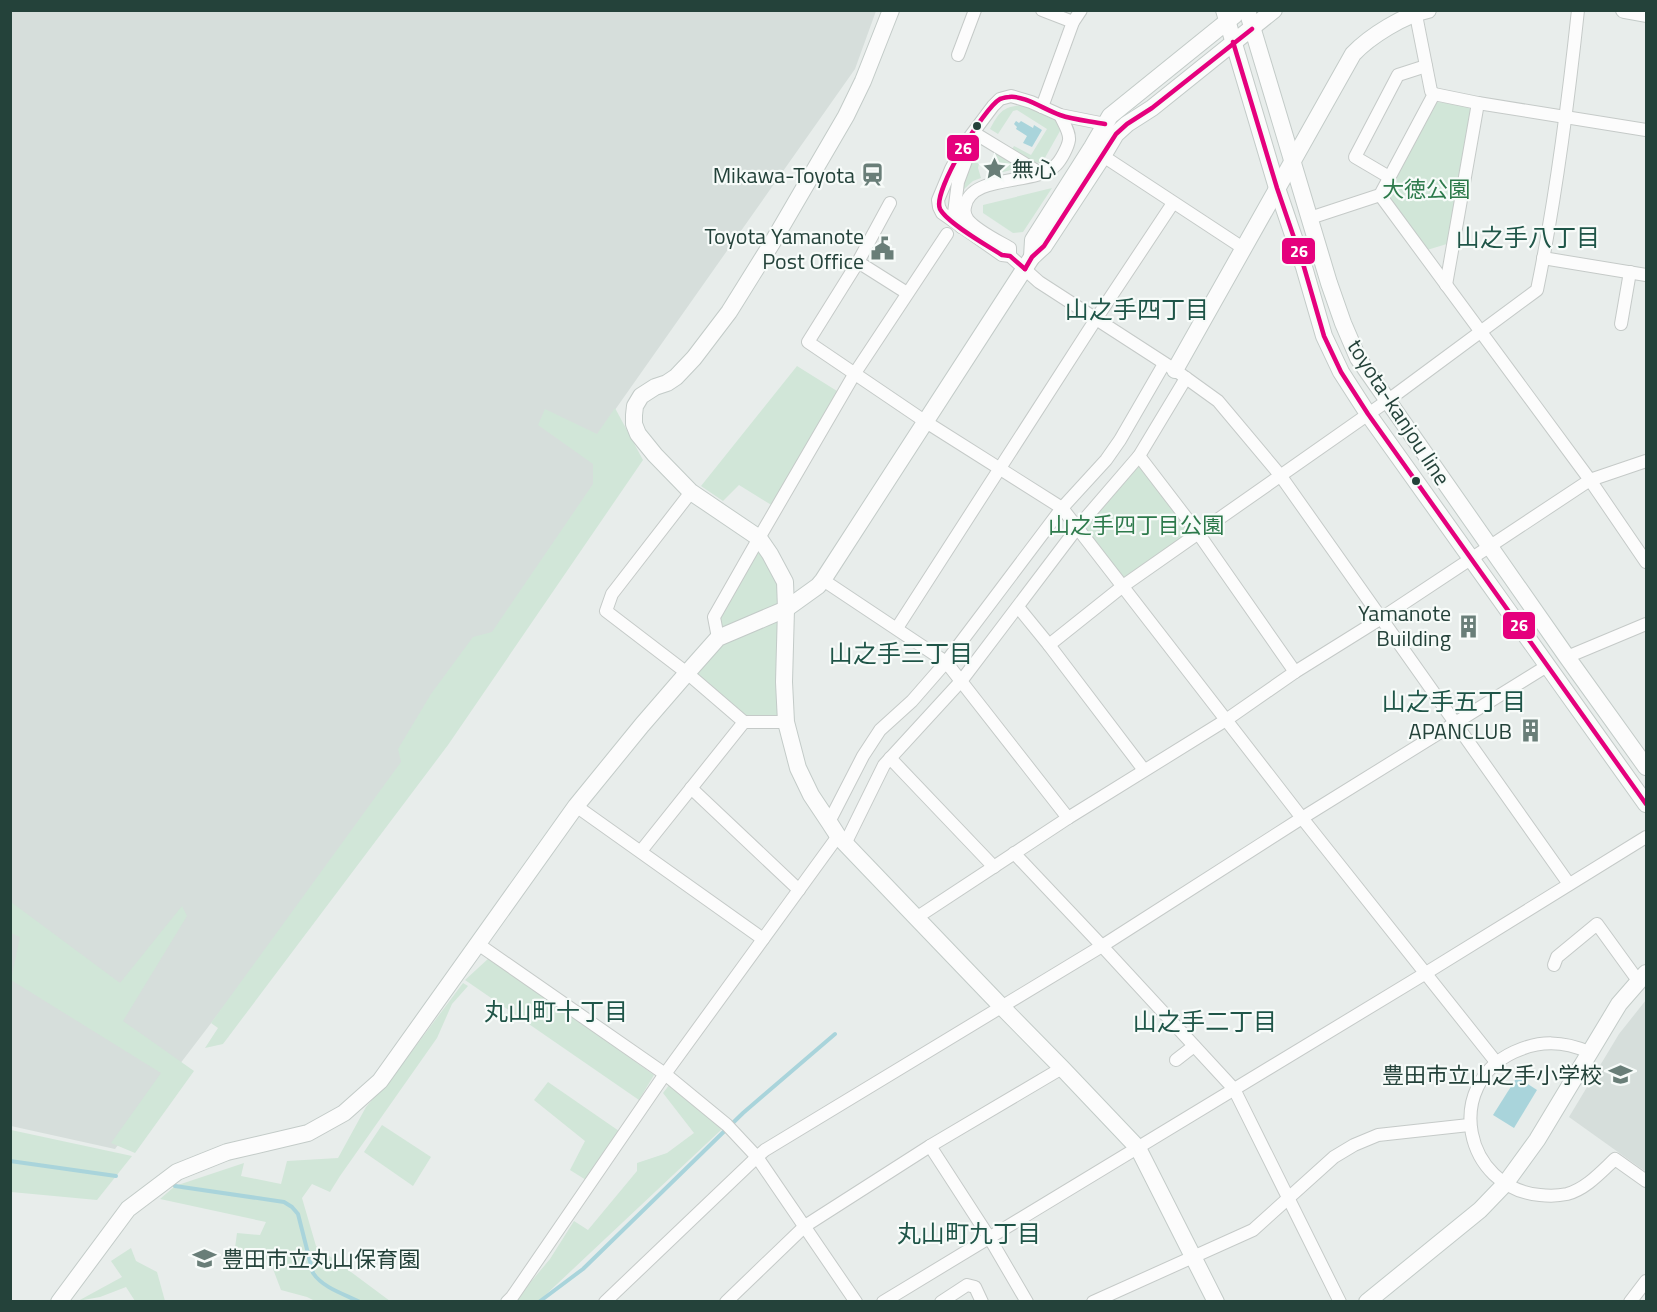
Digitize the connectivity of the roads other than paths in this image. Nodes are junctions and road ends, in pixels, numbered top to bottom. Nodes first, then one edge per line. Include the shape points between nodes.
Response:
1 (891, 10) edge
2 (975, 10) edge
3 (1042, 10) edge
4 (1082, 10) edge
5 (1246, 10) edge
6 (1274, 10) edge
7 (1578, 10) edge
8 (1624, 10) edge
9 (1419, 11) edge
10 (1231, 14) edge
11 (1647, 14) edge
12 (1073, 22) junction
13 (1252, 29) junction
14 (1233, 42) junction
15 (958, 55) dead end
16 (1426, 66) junction
17 (1434, 94) junction
18 (1478, 104) junction
19 (1042, 107) junction
20 (1060, 115) junction
21 (1566, 117) junction
22 (984, 119) junction
23 (1105, 124) junction
24 (1647, 130) edge
25 (976, 134) junction
26 (1103, 156) junction
27 (1292, 162) junction
28 (1040, 173) junction
29 (1389, 177) junction
30 (1277, 188) junction
31 (1380, 195) junction
32 (890, 202) dead end
33 (1173, 203) junction
34 (1310, 218) junction
35 (961, 227) junction
36 (946, 234) dead end
37 (1243, 248) junction
38 (1010, 256) junction
39 (1543, 258) junction
40 (858, 262) junction
41 (1028, 263) junction
42 (1630, 272) junction
43 (1647, 275) edge
44 (1446, 285) junction
45 (907, 293) junction
46 (1096, 319) junction
47 (1621, 324) dead end
48 (1481, 331) junction
49 (1175, 371) junction
50 (855, 373) junction
51 (1387, 401) junction
52 (1368, 414) junction
53 (926, 422) junction
54 (1139, 456) junction
55 (1647, 461) edge
56 (1000, 468) junction
57 (1280, 475) junction
58 (1590, 480) junction
59 (691, 492) junction
60 (1062, 508) junction
61 (1077, 528) junction
62 (1197, 533) junction
63 (759, 538) junction
64 (1489, 546) junction
65 (1470, 558) junction
66 (1647, 562) edge
67 (823, 580) junction
68 (1123, 586) junction
69 (1018, 607) junction
70 (786, 609) junction
71 (1380, 619) junction
72 (1647, 624) edge
73 (897, 628) junction
74 (718, 638) junction
75 (1048, 645) junction
76 (1567, 657) junction
77 (946, 662) junction
78 (1547, 666) junction
79 (1295, 672) junction
80 (687, 673) junction
81 (962, 680) junction
82 (1226, 720) junction
83 (744, 722) junction
84 (786, 722) junction
85 (1456, 723) junction
86 (890, 758) junction
87 (1647, 767) edge
88 (1144, 770) junction
89 (692, 788) junction
90 (1647, 804) edge
91 (576, 806) junction
92 (1068, 818) junction
93 (1302, 818) junction
94 (837, 834) junction
95 (1647, 837) edge
96 (641, 851) junction
97 (1014, 853) junction
98 (994, 867) junction
99 (1569, 884) junction
100 (799, 890) junction
101 (916, 918) junction
102 (763, 939) junction
103 (478, 944) junction
104 (1102, 946) junction
105 (1554, 965) dead end
106 (1426, 973) junction
107 (1643, 977) edge
108 (1002, 1007) junction
109 (1194, 1046) junction
110 (1589, 1052) junction
111 (1176, 1060) dead end
112 (1496, 1062) junction
113 (1062, 1068) junction
114 (665, 1074) junction
115 (1234, 1089) junction
116 (1469, 1125) junction
117 (930, 1146) junction
118 (1138, 1148) junction
119 (757, 1156) junction
120 (1647, 1181) edge
121 (1505, 1184) junction
122 (1288, 1198) junction
123 (805, 1226) junction
124 (989, 1237) junction
125 (1194, 1257) junction
126 (1647, 1281) edge
127 (1100, 1300) edge
128 (58, 1302) edge
129 (507, 1302) edge
130 (606, 1302) edge
131 (726, 1302) edge
132 (856, 1302) edge
133 (883, 1302) edge
134 (941, 1302) edge
135 (982, 1302) edge
136 (1028, 1302) edge
137 (1216, 1302) edge
138 (1340, 1302) edge
139 (1367, 1302) edge
140 (1630, 1302) edge

1 - 59 street via 846,116 729,312 676,377 641,396 635,406 638,434
2 - 15 street
3 - 12 street
4 - 12 street
5 - 13 street, toyota-kanjou line
6 - 13 street
7 - 21 street
8 - 11 street
9 - 16 street
9 - 27 street via 1366,41 1353,54
10 - 14 street, toyota-kanjou line
10 - 23 street
12 - 19 street
13 - 14 street
13 - 27 street, toyota-kanjou line
14 - 26 street via 1127,124
14 - 30 street, toyota-kanjou line
16 - 17 street
16 - 29 street via 1398,75 1355,157
17 - 18 street
17 - 29 street
18 - 21 street
18 - 44 street
19 - 20 street
19 - 22 street via 1011,96 1000,99
20 - 23 street
20 - 28 street via 1069,142 1056,165
21 - 24 street
21 - 39 street
22 - 25 street
22 - 35 street via 963,146 938,200 942,213
23 - 41 street via 1034,240
25 - 28 street
25 - 35 street via 958,182 954,213
26 - 33 street
26 - 41 street
27 - 30 street
27 - 34 street, toyota-kanjou line
28 - 38 street via 978,188 965,204 967,219 1010,248
29 - 31 street
30 - 37 street
30 - 52 street, toyota-kanjou line via 1324,336
31 - 34 street
31 - 44 street
32 - 40 street
33 - 37 street
33 - 46 street
34 - 51 street, toyota-kanjou line via 1358,358
35 - 38 street via 1002,255
36 - 45 street
37 - 49 street
38 - 41 street
39 - 42 street
39 - 48 street via 1537,290
40 - 45 street
40 - 50 street via 808,342
41 - 46 street via 1039,282
41 - 53 street
42 - 43 street
42 - 47 street
44 - 48 street
45 - 50 street
46 - 49 street
46 - 56 street
48 - 51 street
48 - 58 street
49 - 54 street
49 - 57 street via 1218,401
49 - 60 street
50 - 53 street
50 - 63 street
51 - 52 street
51 - 64 street, toyota-kanjou line
52 - 57 street
52 - 65 street, toyota-kanjou line
53 - 56 street
53 - 67 street
54 - 61 street
54 - 62 street
55 - 58 street
56 - 60 street
56 - 73 street
57 - 62 street
57 - 71 street
58 - 64 street
58 - 66 street
59 - 63 street
59 - 80 street via 612,594 606,611
60 - 61 street
60 - 77 street
61 - 68 street
61 - 69 street
62 - 68 street
62 - 79 street
63 - 70 street via 785,582
63 - 74 street via 714,617
64 - 65 street
64 - 76 street, toyota-kanjou line
65 - 71 street
65 - 78 street, toyota-kanjou line
67 - 70 street
67 - 73 street
68 - 75 street
68 - 82 street
69 - 75 street
69 - 81 street
70 - 74 street
70 - 84 street
71 - 79 street
71 - 85 street
72 - 76 street
73 - 77 street
74 - 80 street
75 - 88 street
76 - 87 street, toyota-kanjou line
77 - 81 street
77 - 94 street via 880,730 863,756
78 - 85 street
78 - 90 street, toyota-kanjou line
79 - 82 street
80 - 83 street
80 - 91 street
81 - 86 street
81 - 92 street
82 - 88 street
82 - 93 street
83 - 84 street
83 - 89 street
84 - 94 street via 798,768
85 - 93 street
85 - 99 street
86 - 94 street
86 - 98 street
88 - 92 street
89 - 96 street
89 - 100 street
91 - 96 street
91 - 103 street
92 - 97 street
93 - 104 street
93 - 106 street
94 - 100 street
94 - 101 street
95 - 99 street
96 - 102 street
97 - 98 street
97 - 104 street
98 - 101 street
99 - 106 street
100 - 102 street
101 - 108 street
102 - 114 street
103 - 114 street
103 - 128 street via 380,1081 344,1113 308,1133 227,1152 177,1172 128,1209
104 - 108 street
104 - 109 street
105 - 107 street via 1557,957 1597,924
106 - 112 street
106 - 115 street
107 - 110 street via 1619,1004
108 - 113 street
108 - 119 street
109 - 111 street
109 - 115 street
110 - 112 street via 1542,1043
110 - 121 street via 1537,1140
112 - 116 street via 1477,1089
113 - 117 street
113 - 118 street
114 - 119 street via 718,1117
114 - 129 street
115 - 118 street
115 - 122 street
116 - 121 street via 1488,1168
116 - 122 street via 1378,1135 1334,1157
117 - 123 street
117 - 124 street
118 - 124 street
118 - 125 street
119 - 123 street
119 - 130 street
120 - 121 street via 1615,1159 1580,1188 1557,1196 1518,1191
121 - 139 street via 1480,1210
122 - 125 street via 1253,1230
122 - 138 street
123 - 131 street
123 - 132 street
124 - 133 street
124 - 136 street
125 - 127 street
125 - 137 street
126 - 140 street
134 - 135 street via 967,1285 975,1287

